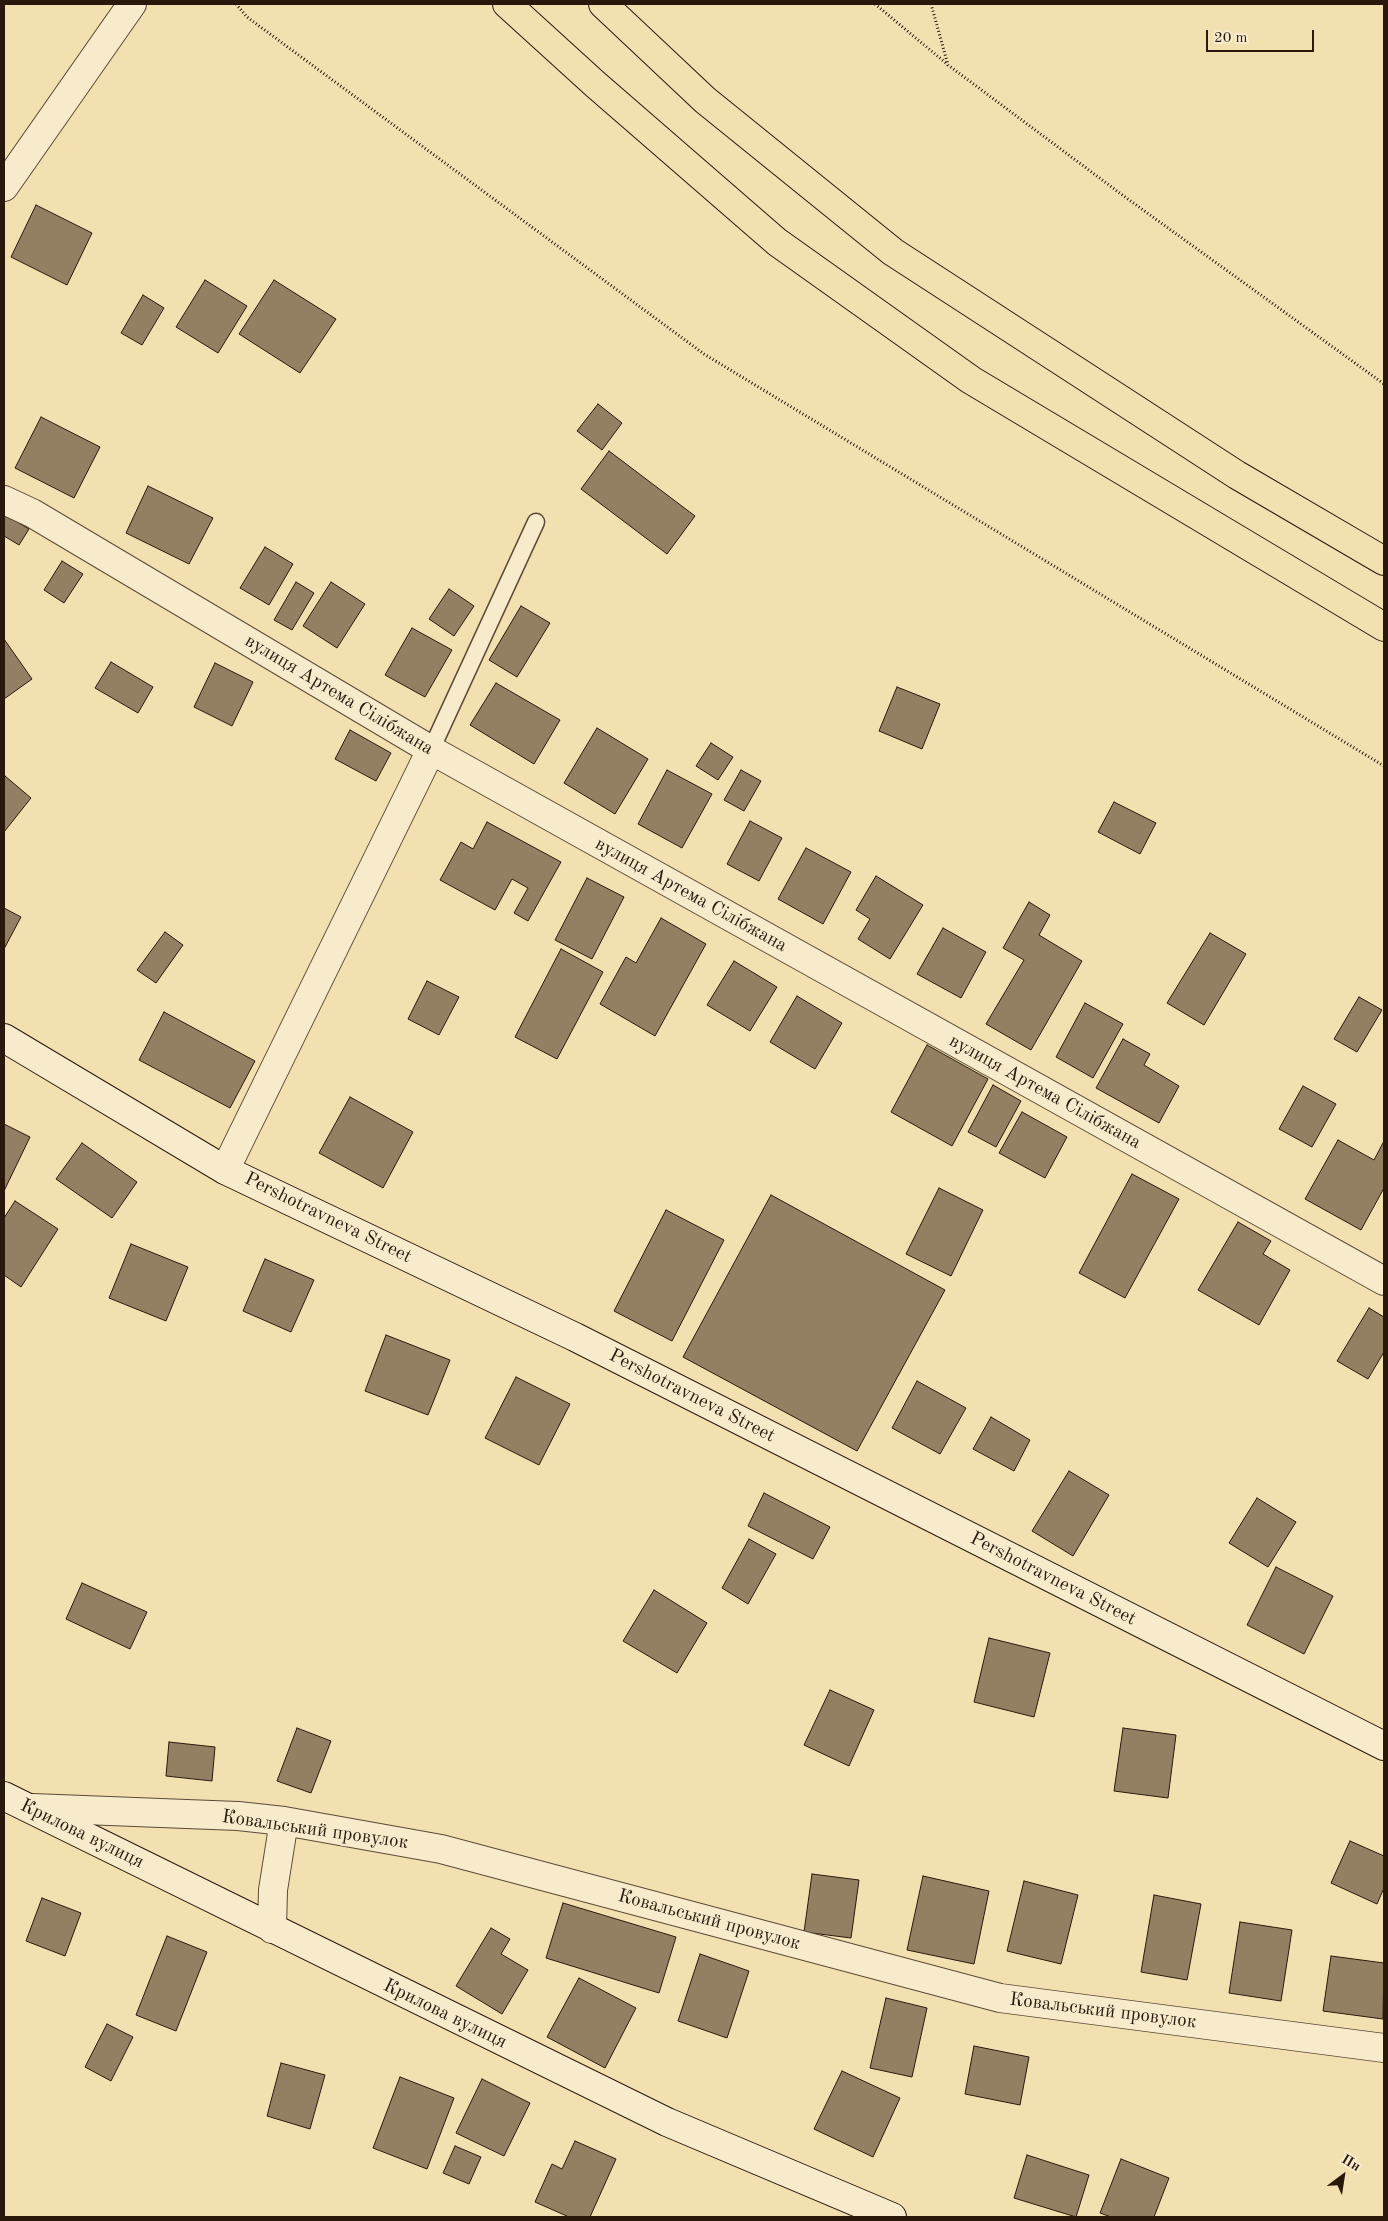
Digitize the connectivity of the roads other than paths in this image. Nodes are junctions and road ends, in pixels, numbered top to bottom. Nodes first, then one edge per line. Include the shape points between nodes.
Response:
1 (132, 4) edge
2 (507, 4) edge
3 (603, 4) edge
4 (4, 187) edge
5 (4, 500) edge
6 (536, 522) dead end
7 (1384, 561) edge
8 (1384, 626) edge
9 (431, 750) junction
10 (4, 1038) edge
11 (225, 1170) junction
12 (1384, 1281) edge
13 (1384, 1746) edge
14 (4, 1796) edge
15 (32, 1808) junction
16 (284, 1821) junction
17 (272, 1929) junction
18 (1384, 2048) edge
19 (892, 2217) edge

1 - 4 street
2 - 8 highway via 777,242 963,374
3 - 7 highway via 705,100 893,252 1237,475
5 - 9 street, вулиця Артема Сілібжана
6 - 9 lane
9 - 11 street
9 - 12 street, вулиця Артема Сілібжана
10 - 11 street, Pershotravneva Street
11 - 13 street, Pershotravneva Street via 575,1336
14 - 15 street, Крилова вулиця
15 - 16 street, Ковальський провулок via 238,1816
15 - 17 street, Крилова вулиця
16 - 17 street via 273,1890
16 - 18 street, Ковальський провулок via 441,1849 1000,1998
17 - 19 street, Крилова вулиця via 667,2122

